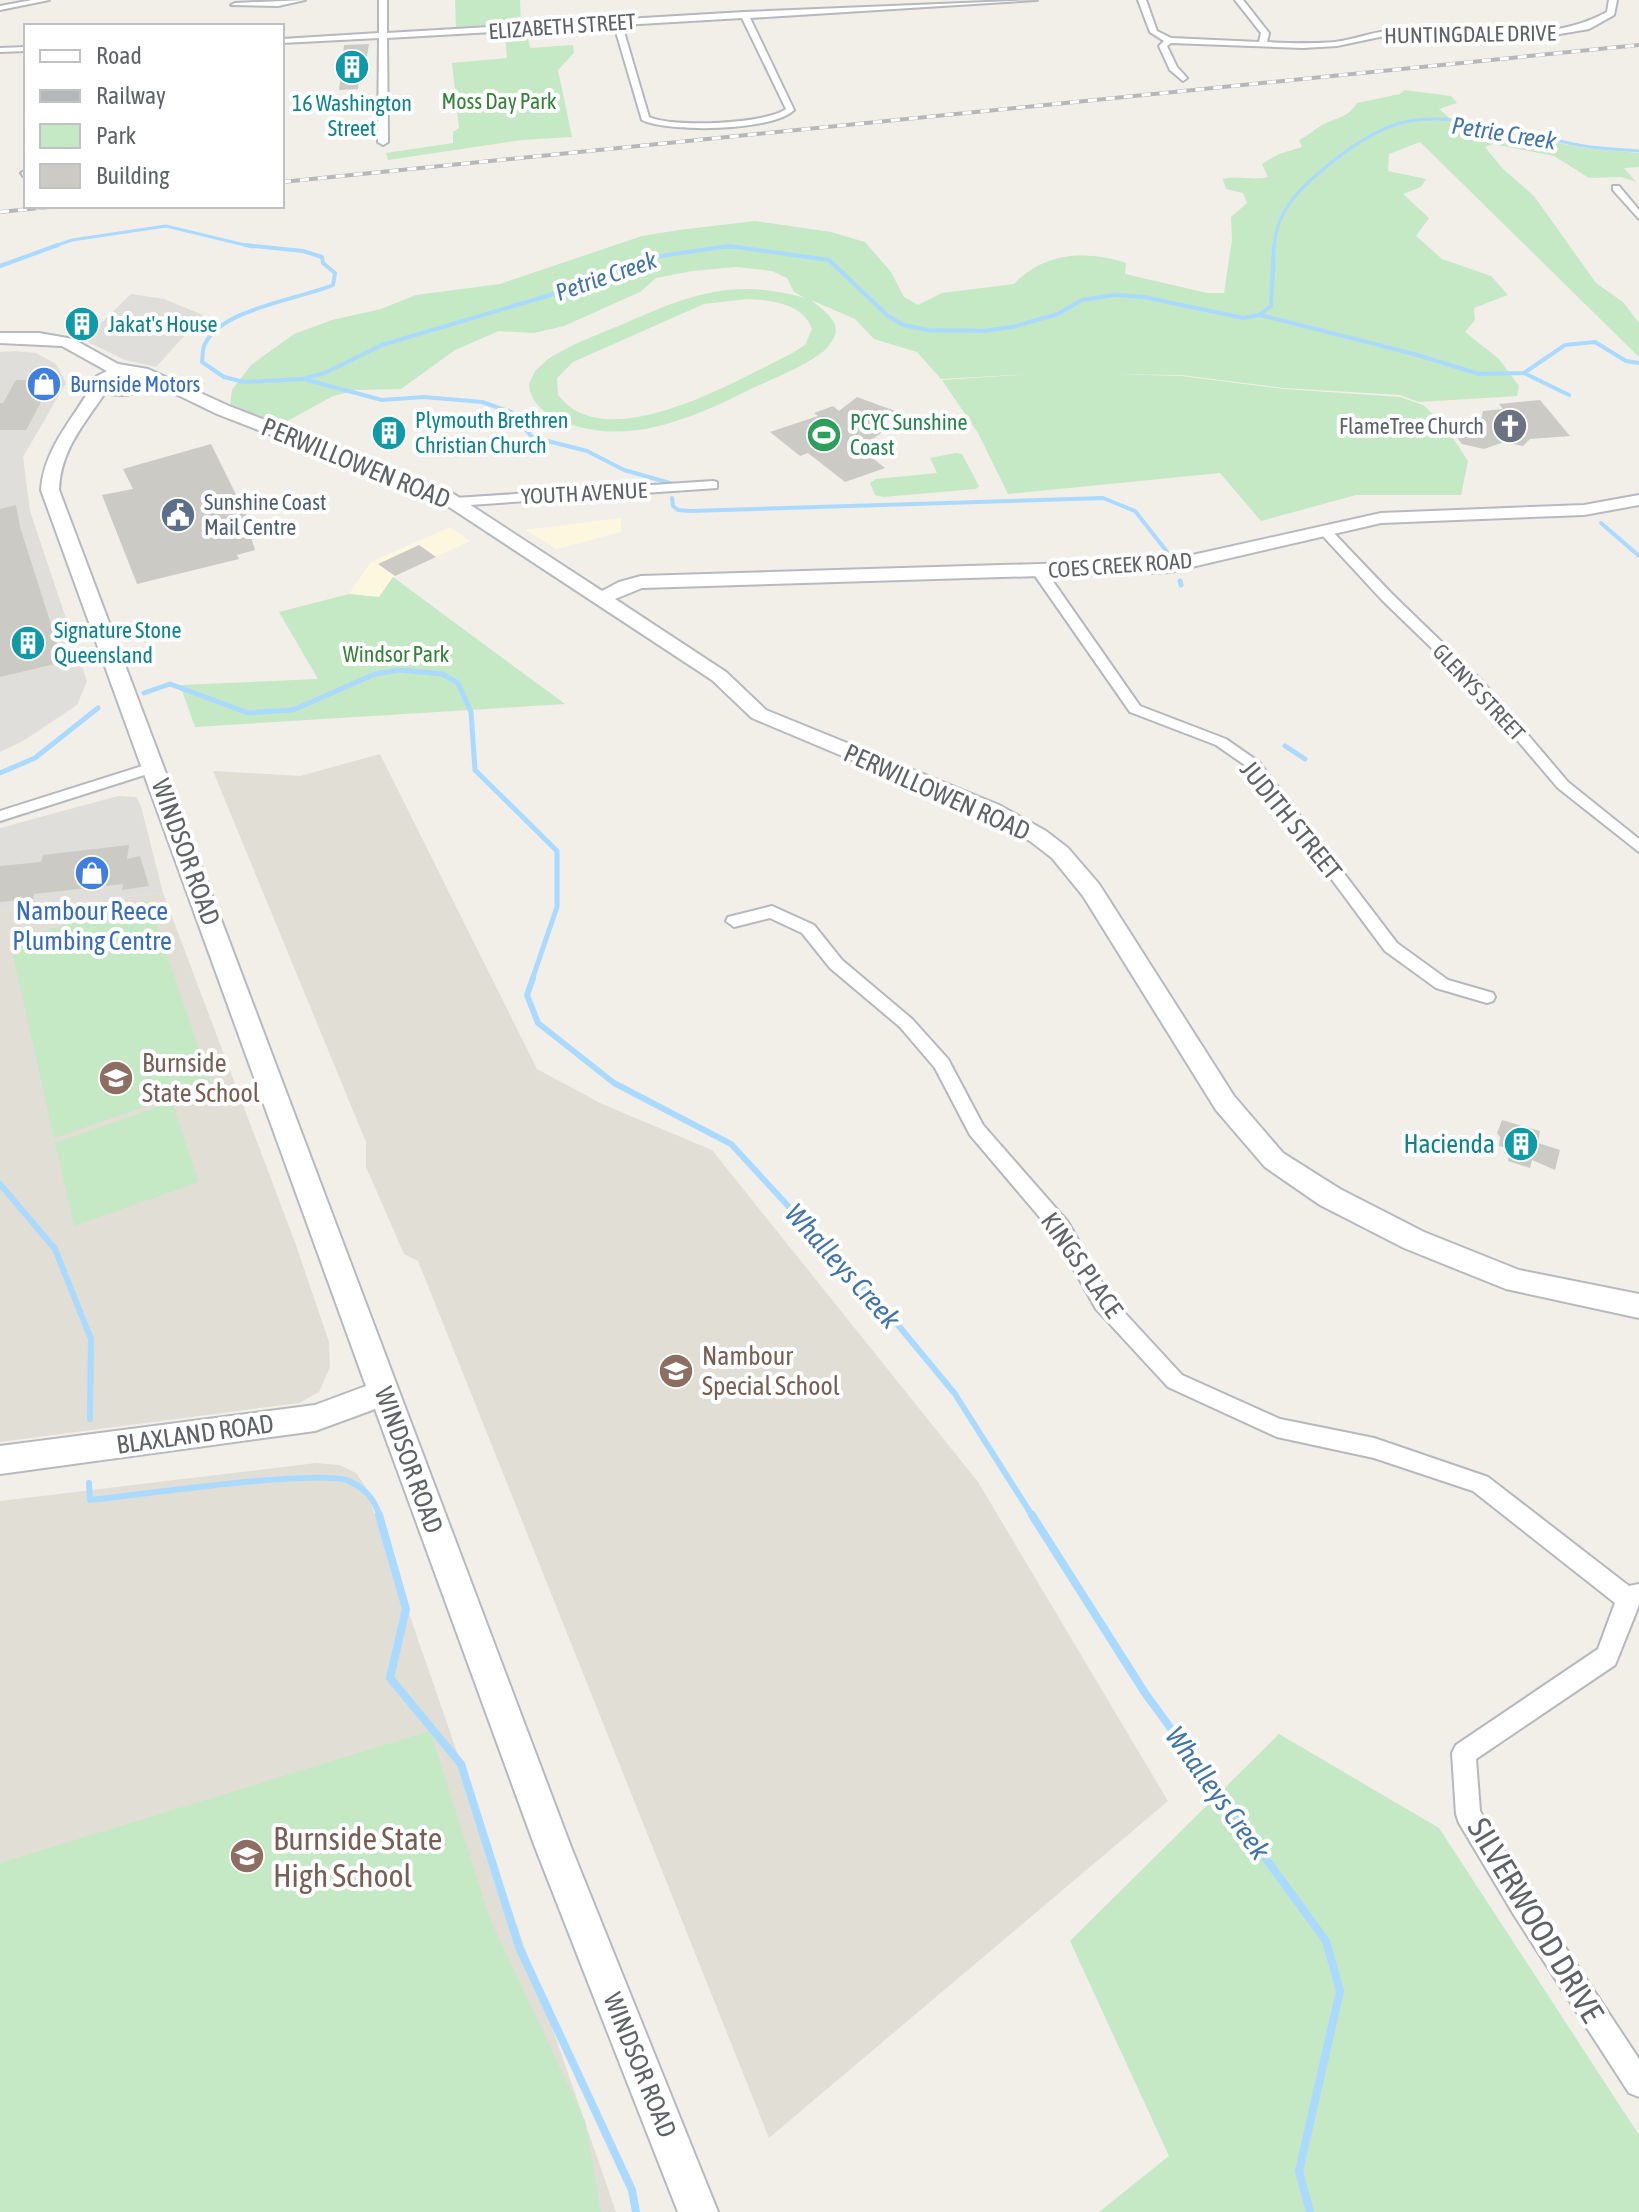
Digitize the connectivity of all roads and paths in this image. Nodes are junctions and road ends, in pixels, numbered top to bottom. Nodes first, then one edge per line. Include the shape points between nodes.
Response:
1 (45, 0) edge
2 (301, 0) edge
3 (383, 0) edge
4 (1033, 0) edge
5 (1142, 0) edge
6 (1239, 0) edge
7 (1613, 0) edge
8 (878, 4) edge
9 (235, 5) dead end
10 (0, 8) edge
11 (744, 14) junction
12 (617, 22) junction
13 (1376, 26) dead end
14 (1389, 33) junction
15 (382, 36) junction
16 (1169, 40) junction
17 (284, 41) edge
18 (1262, 43) junction
19 (24, 49) edge
20 (0, 50) edge
21 (1183, 78) dead end
22 (383, 142) dead end
23 (1616, 188) dead end
24 (1639, 216) edge
25 (0, 341) edge
26 (135, 371) junction
27 (102, 384) junction
28 (131, 389) junction
29 (223, 410) junction
30 (74, 425) junction
31 (713, 485) dead end
32 (1639, 500) edge
33 (455, 502) junction
34 (1325, 531) junction
35 (1038, 570) junction
36 (600, 600) junction
37 (155, 767) junction
38 (0, 816) edge
39 (1639, 847) edge
40 (734, 921) dead end
41 (1487, 997) dead end
42 (1639, 1306) edge
43 (386, 1392) junction
44 (0, 1460) edge
45 (1634, 1596) edge
46 (1639, 2083) edge
47 (698, 2212) edge

1 - 10 street
2 - 9 street
3 - 15 street
4 - 8 street, ELIZABETH STREET
5 - 16 street via 1154,32
6 - 18 street via 1265,33
7 - 14 street, HUNTINGDALE DRIVE via 1614,8 1605,18 1552,34
8 - 11 street, ELIZABETH STREET
11 - 12 street, ELIZABETH STREET
11 - 12 street via 790,106 784,115 698,125 649,122
12 - 15 street, ELIZABETH STREET
13 - 14 street
14 - 18 street, HUNTINGDALE DRIVE via 1327,46
15 - 17 street, ELIZABETH STREET
15 - 22 street
16 - 18 street, HUNTINGDALE DRIVE
16 - 21 street via 1163,46
19 - 20 street
23 - 24 street
25 - 26 street, PERWILLOWEN ROAD via 62,341 89,352 104,366
25 - 27 street, PERWILLOWEN ROAD via 61,352
26 - 27 street via 112,373
26 - 28 street via 147,376 146,381
26 - 29 street, PERWILLOWEN ROAD
27 - 28 street, PERWILLOWEN ROAD via 114,391
27 - 30 street
28 - 29 street, PERWILLOWEN ROAD via 166,391
28 - 30 street
29 - 33 street, PERWILLOWEN ROAD
30 - 37 street, WINDSOR ROAD via 54,460 50,490
31 - 33 street, YOUTH AVENUE
32 - 34 street, COES CREEK ROAD via 1531,514 1391,517
33 - 36 street, PERWILLOWEN ROAD
34 - 35 street, COES CREEK ROAD via 1186,564
34 - 39 street, GLENYS STREET via 1477,684 1563,785
35 - 36 street, COES CREEK ROAD via 641,582
35 - 41 street, JUDITH STREET via 1135,709 1221,742 1254,765 1391,947 1442,984
36 - 42 street, PERWILLOWEN ROAD via 719,676 759,714 991,810 1051,845 1114,924 1225,1103 1284,1167 1414,1240 1516,1281
37 - 38 street
37 - 43 street, WINDSOR ROAD
40 - 45 street, KINGS PLACE via 772,912 808,929 836,964 906,1023 942,1064 976,1130 1061,1228 1103,1303 1175,1381 1277,1428 1374,1448 1480,1484
43 - 44 street, BLAXLAND ROAD via 315,1418
43 - 47 street, WINDSOR ROAD via 553,1847
45 - 46 street, SILVERWOOD DRIVE via 1607,1657 1464,1753 1468,1814

